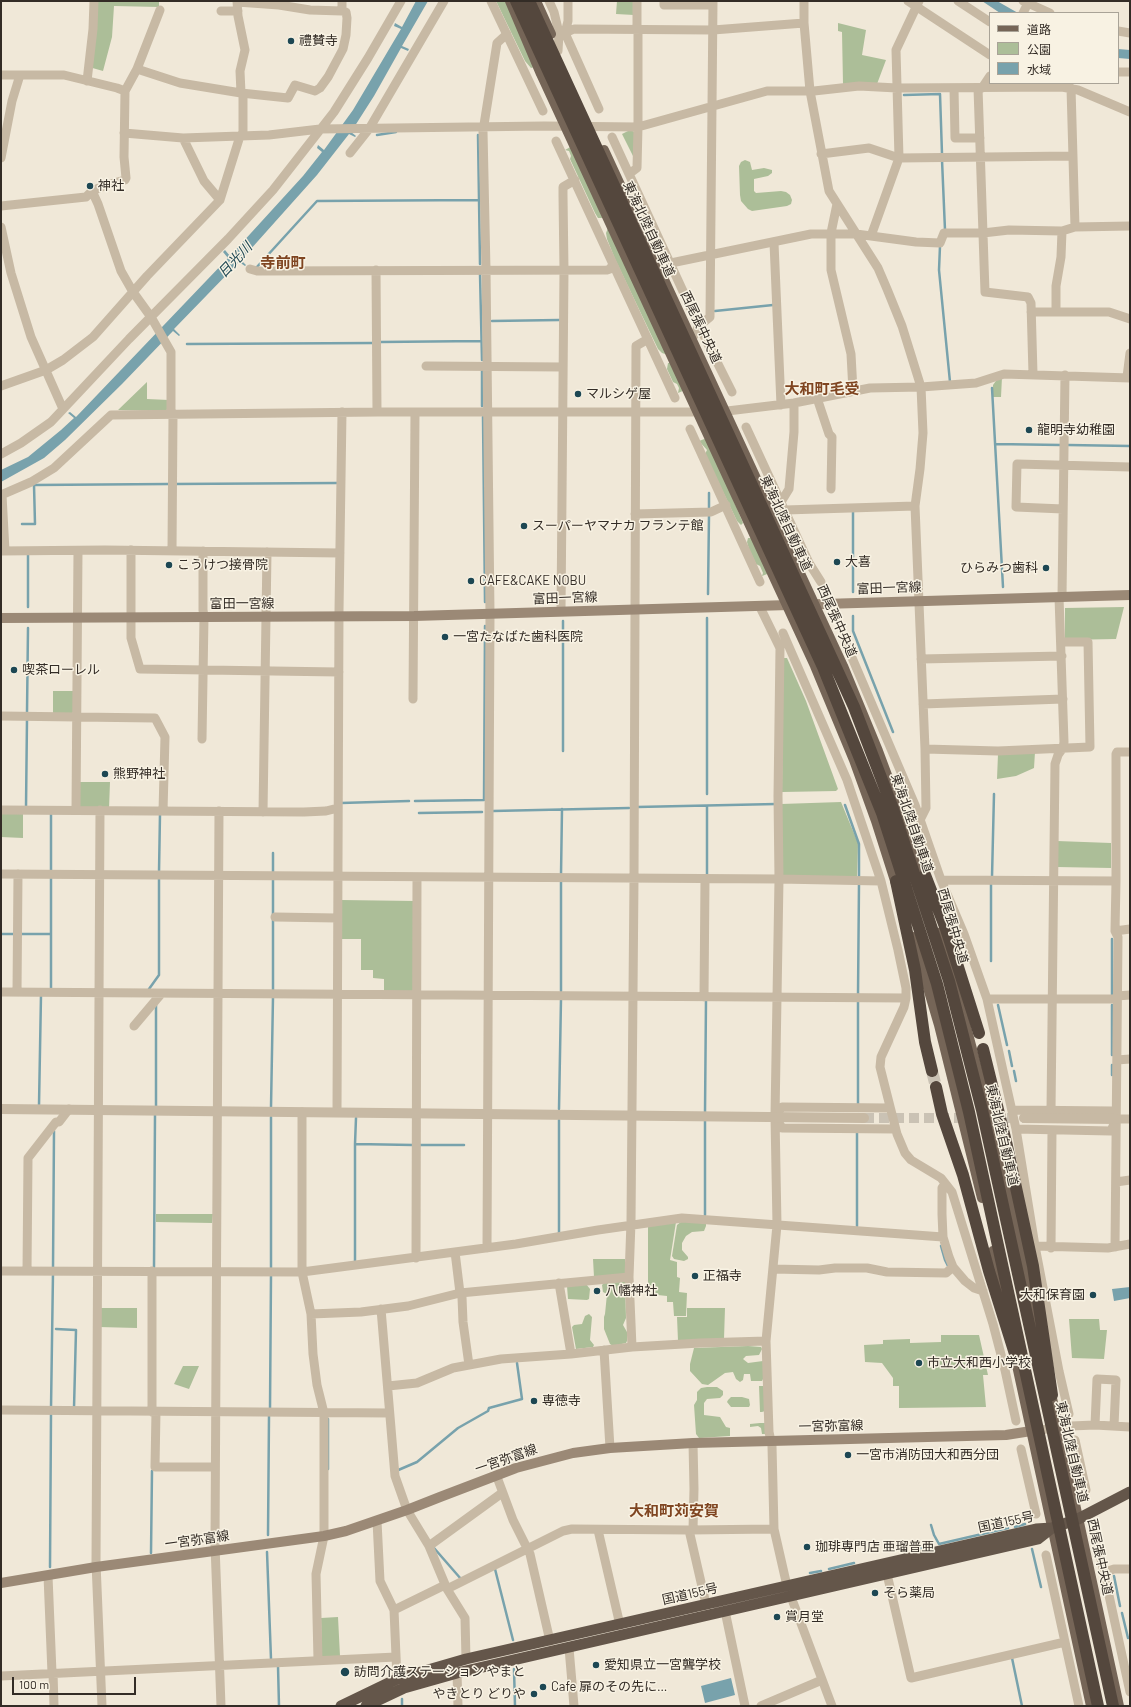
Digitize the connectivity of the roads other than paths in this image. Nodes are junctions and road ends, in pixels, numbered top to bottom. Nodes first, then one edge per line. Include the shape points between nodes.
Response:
1 (94, 1) edge
2 (342, 1) edge
3 (401, 1) edge
4 (444, 1) edge
5 (491, 1) edge
6 (510, 1) edge
7 (516, 1) edge
8 (529, 1) edge
9 (536, 1) edge
10 (549, 1) edge
11 (568, 1) edge
12 (637, 1) edge
13 (664, 1) edge
14 (804, 1) edge
15 (908, 1) edge
16 (958, 1) edge
17 (713, 3) edge
18 (918, 4) edge
19 (237, 5) edge
20 (1026, 5) edge
21 (160, 10) dead end
22 (221, 11) dead end
23 (342, 11) junction
24 (1047, 12) edge
25 (989, 21) edge
26 (804, 23) junction
27 (638, 30) junction
28 (713, 30) junction
29 (1119, 32) edge
30 (562, 33) junction
31 (1130, 33) edge
32 (507, 34) junction
33 (558, 51) junction
34 (989, 54) edge
35 (522, 66) junction
36 (137, 70) junction
37 (1119, 72) edge
38 (1130, 72) edge
39 (541, 74) junction
40 (1, 75) edge
41 (20, 75) junction
42 (989, 77) edge
43 (87, 81) junction
44 (897, 88) junction
45 (954, 88) junction
46 (980, 88) junction
47 (1071, 88) junction
48 (125, 91) junction
49 (810, 91) junction
50 (241, 93) junction
51 (713, 107) junction
52 (600, 109) dead end
53 (543, 111) dead end
54 (1130, 112) edge
55 (566, 126) junction
56 (484, 127) junction
57 (593, 127) junction
58 (638, 127) junction
59 (320, 129) junction
60 (369, 129) junction
61 (124, 133) junction
62 (240, 136) junction
63 (612, 137) dead end
64 (184, 138) junction
65 (980, 138) junction
66 (556, 141) dead end
67 (350, 153) dead end
68 (821, 154) junction
69 (1072, 156) junction
70 (980, 157) junction
71 (1, 158) edge
72 (899, 158) junction
73 (629, 174) junction
74 (574, 180) junction
75 (618, 180) junction
76 (635, 185) junction
77 (92, 191) junction
78 (220, 200) junction
79 (837, 204) junction
80 (1, 206) edge
81 (608, 216) junction
82 (1075, 226) junction
83 (1130, 226) edge
84 (1, 227) edge
85 (1062, 231) junction
86 (831, 233) junction
87 (856, 234) junction
88 (983, 234) junction
89 (871, 236) junction
90 (601, 237) junction
91 (774, 243) junction
92 (710, 256) junction
93 (671, 263) junction
94 (613, 264) junction
95 (250, 269) dead end
96 (376, 270) junction
97 (486, 270) junction
98 (564, 270) junction
99 (133, 292) junction
100 (1031, 312) junction
101 (1056, 312) junction
102 (151, 317) junction
103 (1130, 319) edge
104 (699, 326) junction
105 (648, 339) junction
106 (692, 339) junction
107 (1130, 353) edge
108 (656, 356) junction
109 (674, 358) junction
110 (426, 366) dead end
111 (487, 366) junction
112 (563, 366) junction
113 (46, 370) junction
114 (1033, 374) junction
115 (1065, 375) junction
116 (1128, 378) edge
117 (1, 386) edge
118 (921, 388) junction
119 (853, 391) junction
120 (732, 392) dead end
121 (675, 398) dead end
122 (817, 398) junction
123 (794, 403) junction
124 (781, 405) junction
125 (63, 409) junction
126 (342, 412) junction
127 (377, 412) junction
128 (487, 412) junction
129 (563, 412) junction
130 (635, 412) junction
131 (698, 412) junction
132 (726, 412) junction
133 (415, 413) junction
134 (172, 414) junction
135 (746, 427) dead end
136 (690, 429) dead end
137 (1, 454) edge
138 (1064, 466) junction
139 (1130, 467) edge
140 (831, 489) dead end
141 (2, 495) edge
142 (726, 505) junction
143 (915, 506) junction
144 (785, 509) junction
145 (1063, 509) junction
146 (635, 514) junction
147 (776, 518) junction
148 (753, 531) junction
149 (740, 535) junction
150 (131, 550) junction
151 (3, 551) edge
152 (78, 551) junction
153 (172, 551) junction
154 (203, 551) junction
155 (267, 552) junction
156 (340, 553) junction
157 (760, 582) dead end
158 (820, 582) dead end
159 (1130, 595) edge
160 (1061, 597) junction
161 (918, 600) junction
162 (815, 604) junction
163 (788, 606) junction
164 (760, 607) junction
165 (634, 609) junction
166 (561, 611) junction
167 (490, 613) junction
168 (265, 616) junction
169 (339, 616) junction
170 (414, 616) junction
171 (77, 617) junction
172 (130, 617) junction
173 (204, 617) junction
174 (1, 618) edge
175 (783, 633) dead end
176 (1061, 642) junction
177 (847, 646) dead end
178 (785, 647) junction
179 (1062, 656) junction
180 (921, 659) junction
181 (843, 666) junction
182 (203, 670) junction
183 (264, 671) junction
184 (339, 672) junction
185 (859, 673) junction
186 (413, 699) dead end
187 (1063, 699) junction
188 (923, 704) junction
189 (832, 707) junction
190 (818, 710) junction
191 (1, 716) edge
192 (77, 717) junction
193 (202, 739) dead end
194 (1063, 748) junction
195 (925, 749) junction
196 (1130, 752) edge
197 (1, 810) edge
198 (76, 810) junction
199 (100, 810) junction
200 (163, 811) junction
201 (219, 811) junction
202 (338, 811) junction
203 (263, 812) junction
204 (920, 820) junction
205 (1, 874) edge
206 (18, 874) junction
207 (101, 874) junction
208 (219, 875) junction
209 (925, 875) junction
210 (338, 877) junction
211 (417, 877) junction
212 (489, 878) junction
213 (634, 879) junction
214 (705, 879) junction
215 (779, 879) junction
216 (941, 880) junction
217 (881, 881) junction
218 (896, 881) junction
219 (1054, 881) junction
220 (1116, 881) junction
221 (275, 917) dead end
222 (337, 918) junction
223 (1130, 929) edge
224 (1115, 930) junction
225 (1, 992) edge
226 (17, 992) junction
227 (100, 993) junction
228 (161, 994) junction
229 (218, 994) junction
230 (337, 995) junction
231 (416, 995) junction
232 (1130, 995) edge
233 (488, 996) junction
234 (633, 996) junction
235 (704, 997) junction
236 (778, 997) junction
237 (906, 998) junction
238 (1053, 998) junction
239 (1117, 998) junction
240 (987, 999) junction
241 (134, 1026) dead end
242 (979, 1033) dead end
243 (983, 1049) dead end
244 (1130, 1059) edge
245 (1117, 1060) junction
246 (932, 1071) tunnel mouth
247 (936, 1087) tunnel mouth
248 (890, 1108) junction
249 (1, 1109) edge
250 (65, 1109) junction
251 (98, 1110) junction
252 (1012, 1110) junction
253 (1051, 1110) junction
254 (218, 1111) junction
255 (302, 1112) junction
256 (337, 1112) junction
257 (416, 1113) junction
258 (487, 1114) junction
259 (632, 1115) junction
260 (775, 1116) junction
261 (864, 1118) tunnel mouth
262 (1024, 1118) tunnel mouth
263 (1116, 1119) junction
264 (1130, 1119) edge
265 (895, 1129) junction
266 (1016, 1130) junction
267 (1052, 1130) junction
268 (1130, 1180) edge
269 (1116, 1182) junction
270 (945, 1184) junction
271 (778, 1225) junction
272 (631, 1226) junction
273 (943, 1237) junction
274 (1130, 1244) edge
275 (1035, 1246) junction
276 (1115, 1247) junction
277 (487, 1248) junction
278 (1051, 1248) junction
279 (455, 1252) junction
280 (416, 1258) junction
281 (953, 1267) junction
282 (773, 1269) junction
283 (1, 1271) edge
284 (27, 1271) junction
285 (97, 1271) junction
286 (152, 1271) junction
287 (216, 1271) junction
288 (302, 1272) junction
289 (629, 1277) junction
290 (559, 1283) junction
291 (983, 1291) junction
292 (460, 1293) junction
293 (381, 1309) junction
294 (312, 1314) junction
295 (1052, 1336) junction
296 (1039, 1339) junction
297 (766, 1341) junction
298 (632, 1347) junction
299 (604, 1350) junction
300 (570, 1354) junction
301 (469, 1365) junction
302 (1017, 1367) junction
303 (1005, 1370) junction
304 (388, 1386) junction
305 (1, 1410) edge
306 (97, 1411) junction
307 (154, 1412) junction
308 (215, 1412) junction
309 (324, 1413) junction
310 (389, 1413) junction
311 (1069, 1414) dead end
312 (1016, 1420) dead end
313 (1095, 1425) junction
314 (1114, 1426) junction
315 (1058, 1427) junction
316 (1130, 1427) edge
317 (1034, 1428) junction
318 (771, 1440) junction
319 (1075, 1440) dead end
320 (693, 1443) junction
321 (610, 1448) junction
322 (1021, 1449) dead end
323 (215, 1467) junction
324 (1081, 1467) junction
325 (1068, 1471) junction
326 (497, 1477) junction
327 (1042, 1485) junction
328 (1030, 1488) junction
329 (1086, 1490) dead end
330 (1130, 1492) edge
331 (502, 1493) junction
332 (407, 1510) junction
333 (1036, 1514) dead end
334 (1078, 1518) junction
335 (377, 1521) junction
336 (1052, 1528) junction
337 (774, 1529) junction
338 (598, 1530) junction
339 (691, 1530) junction
340 (1076, 1532) junction
341 (1095, 1532) dead end
342 (324, 1536) junction
343 (429, 1546) junction
344 (215, 1550) junction
345 (528, 1550) junction
346 (1046, 1555) dead end
347 (96, 1567) junction
348 (1130, 1569) edge
349 (1105, 1572) junction
350 (887, 1574) junction
351 (48, 1576) junction
352 (1, 1583) edge
353 (446, 1587) junction
354 (1093, 1588) junction
355 (789, 1591) junction
356 (1109, 1593) junction
357 (706, 1604) junction
358 (394, 1610) junction
359 (725, 1612) junction
360 (620, 1624) junction
361 (1075, 1631) junction
362 (1064, 1638) junction
363 (550, 1641) junction
364 (569, 1648) junction
365 (396, 1657) junction
366 (466, 1659) junction
367 (318, 1660) junction
368 (219, 1664) junction
369 (1127, 1665) edge
370 (101, 1670) junction
371 (52, 1672) junction
372 (457, 1673) junction
373 (1, 1676) edge
374 (397, 1678) junction
375 (822, 1680) junction
376 (1129, 1688) edge
377 (1116, 1703) edge
378 (54, 1706) edge
379 (102, 1706) edge
380 (221, 1706) edge
381 (341, 1706) edge
382 (366, 1706) edge
383 (458, 1706) edge
384 (574, 1706) edge
385 (745, 1706) edge
386 (761, 1706) edge
387 (832, 1706) edge
388 (1079, 1706) edge
389 (1091, 1706) edge
390 (1098, 1706) edge

1 - 43 street
2 - 23 street
3 - 59 street via 364,56 334,112
4 - 60 street
5 - 32 street
6 - 39 main road
7 - 317 highway, 東海北陸自動車道 via 823,667 882,813 937,984 950,1035 983,1174
8 - 340 highway, 東海北陸自動車道 via 834,661 893,809 949,981 966,1047
9 - 33 main road, 西尾張中央道
10 - 30 street
11 - 30 street via 568,21
12 - 27 street
13 - 17 street via 664,5
14 - 26 street
15 - 18 street
16 - 25 street
17 - 28 street
18 - 34 street
18 - 44 street via 896,50
19 - 22 street
19 - 23 street via 280,5 310,10
19 - 50 street via 245,50 240,71
20 - 24 street
21 - 36 street
23 - 50 street via 346,12 347,18 343,49 320,88 315,91 295,85 288,98
26 - 28 street
26 - 49 street
27 - 28 street
27 - 30 street via 574,30
27 - 58 street
28 - 51 street
29 - 31 street
30 - 33 street
30 - 52 street
32 - 35 street
32 - 56 street via 497,43
33 - 57 main road, 西尾張中央道
35 - 39 street
35 - 53 street
36 - 48 street
36 - 50 street via 180,84
37 - 38 street
39 - 55 main road
40 - 41 street
41 - 43 street via 64,75
41 - 71 street
42 - 46 street
43 - 48 street
44 - 45 street
44 - 49 street via 859,86
44 - 72 street
45 - 46 street
45 - 65 street via 955,138
46 - 47 street
46 - 65 street
47 - 54 street
47 - 69 street
48 - 61 street
49 - 51 street via 767,91
49 - 68 street
50 - 62 street via 243,133
51 - 58 street
51 - 92 street
55 - 56 street
55 - 57 street
55 - 81 main road
56 - 60 street
56 - 97 street
57 - 58 street
57 - 75 main road, 西尾張中央道
58 - 73 street via 637,168
59 - 60 street
59 - 62 street
59 - 102 street via 273,190
60 - 67 street
61 - 64 street
61 - 77 street via 126,178
62 - 64 street
62 - 78 street
63 - 73 street
64 - 78 street via 204,181
65 - 70 street
66 - 74 street
68 - 72 street via 869,148
68 - 79 street via 829,191
69 - 70 street
69 - 82 street
70 - 72 street
70 - 88 street
72 - 89 street
73 - 76 street
74 - 90 street
74 - 98 street via 564,187
75 - 76 street
75 - 106 main road, 西尾張中央道
76 - 93 street
77 - 80 street via 86,197 74,199
77 - 99 street via 121,271
78 - 99 street
79 - 86 street
79 - 87 street
81 - 90 street
81 - 109 main road
82 - 83 street
82 - 85 street
84 - 113 street via 30,337
85 - 88 street via 1009,230
85 - 101 street
86 - 87 street
86 - 91 street via 811,234
86 - 119 street via 831,270 851,354
87 - 89 street
87 - 118 street via 888,289
88 - 89 street via 944,233 940,243
88 - 100 street via 985,292 1028,297
90 - 94 street
91 - 92 street
91 - 124 street
92 - 93 street
92 - 104 street via 710,317
93 - 104 street
94 - 98 street via 607,270
94 - 105 street
95 - 96 street
96 - 97 street
96 - 127 street
97 - 98 street
97 - 111 street
98 - 112 street
99 - 102 street
99 - 113 street via 93,337
100 - 101 street
100 - 114 street
101 - 103 street via 1109,312
102 - 125 street
102 - 134 street via 171,352
104 - 106 street
104 - 120 street
105 - 108 street
105 - 130 street via 636,346
106 - 132 main road, 西尾張中央道
107 - 116 street
108 - 109 street
108 - 121 street
109 - 131 main road
110 - 111 street
111 - 112 street
111 - 128 street
112 - 129 street
113 - 117 street
113 - 125 street
114 - 115 street
114 - 118 street via 1004,374 976,383
115 - 116 street
115 - 138 street
118 - 119 street via 870,388
118 - 143 street via 923,433
119 - 122 street
122 - 123 street
122 - 140 street via 832,437
123 - 124 street
123 - 144 street via 794,432
124 - 132 street
125 - 137 street via 32,436
126 - 127 street
126 - 134 street
126 - 156 street
127 - 133 street
128 - 129 street
128 - 133 street
128 - 167 street
129 - 130 street
129 - 166 street
130 - 131 street
130 - 146 street
131 - 132 street
131 - 148 main road
132 - 147 main road, 西尾張中央道
133 - 170 street
134 - 141 street via 111,415 54,468
134 - 153 street
135 - 144 street
136 - 142 street
138 - 139 street
138 - 145 street
138 - 145 street via 1017,464 1016,508
141 - 151 street
142 - 146 street via 711,512
142 - 149 street
143 - 144 street
143 - 161 street
144 - 147 street
144 - 158 street
145 - 160 street
146 - 165 street
147 - 162 main road, 西尾張中央道
148 - 149 street
148 - 163 main road
149 - 157 street
150 - 152 street
150 - 153 street
150 - 172 street
151 - 152 street
152 - 171 street
153 - 154 street
154 - 155 street
154 - 173 street
155 - 156 street
155 - 168 street
156 - 169 street
159 - 160 main road, 富田一宮線
160 - 161 main road, 富田一宮線
160 - 176 street
161 - 162 main road, 富田一宮線
161 - 180 street
162 - 163 main road, 富田一宮線
162 - 181 main road, 西尾張中央道
163 - 164 main road, 富田一宮線
163 - 189 main road
164 - 165 main road, 富田一宮線
164 - 178 street
165 - 166 main road, 富田一宮線
165 - 213 street
166 - 167 main road, 富田一宮線
167 - 170 main road, 富田一宮線
167 - 212 street
168 - 169 main road, 富田一宮線
168 - 173 main road, 富田一宮線
168 - 183 street
169 - 170 main road, 富田一宮線
169 - 184 street
170 - 186 street
171 - 172 main road, 富田一宮線
171 - 174 main road, 富田一宮線
171 - 192 street
172 - 173 main road, 富田一宮線
172 - 182 street via 131,638 140,669
173 - 182 street
175 - 178 street
176 - 179 street
176 - 194 street via 1088,642 1090,747
177 - 185 street
178 - 190 street
178 - 215 street via 778,796
179 - 180 street
179 - 187 street
180 - 188 street
181 - 185 street
181 - 209 main road, 西尾張中央道
182 - 183 street
182 - 193 street
183 - 184 street
183 - 203 street
184 - 202 street
185 - 204 street
187 - 188 street
187 - 194 street
188 - 195 street
189 - 190 street
189 - 218 main road via 871,807
190 - 217 street via 847,780
191 - 192 street
192 - 198 street
192 - 200 street via 155,718 165,737
194 - 195 street via 998,751
194 - 219 street via 1055,764
195 - 204 street via 926,808
196 - 220 street via 1116,754
197 - 198 street
198 - 199 street
199 - 200 street
199 - 207 street
200 - 201 street
201 - 203 street
201 - 208 street
202 - 203 street
202 - 210 street
204 - 216 street
205 - 206 street
206 - 207 street
206 - 226 street
207 - 208 street
207 - 227 street
208 - 210 street
208 - 229 street
209 - 242 highway via 946,929
209 - 296 main road, 西尾張中央道 via 994,1132
210 - 211 street
210 - 222 street
211 - 212 street
211 - 231 street
212 - 213 street
212 - 233 street
213 - 214 street
213 - 234 street
214 - 215 street
214 - 235 street
215 - 217 street
215 - 236 street
216 - 219 street
216 - 240 street
217 - 237 street via 904,978
218 - 246 highway via 915,970
218 - 302 main road via 939,1025 967,1136
219 - 220 street
219 - 238 street
220 - 224 street
221 - 222 street
222 - 230 street
223 - 224 street
224 - 239 street via 1118,937
225 - 226 street
226 - 227 street
227 - 228 street
227 - 251 street
228 - 229 street
228 - 241 street
229 - 230 street
229 - 254 street
230 - 231 street
230 - 256 street
231 - 233 street
231 - 257 street
232 - 239 street
233 - 234 street
233 - 258 street
234 - 235 street
234 - 259 street
235 - 236 street
236 - 237 street
236 - 260 street
237 - 248 street via 881,1057 880,1067
238 - 239 street
238 - 240 street
238 - 253 street
239 - 245 street
240 - 252 street
243 - 340 highway via 1007,1146 1037,1289 1056,1432
244 - 245 street
245 - 263 street
247 - 317 highway
248 - 260 street via 782,1107
248 - 265 street
249 - 250 street
250 - 251 street
250 - 284 street via 59,1122 56,1122 28,1158
251 - 254 street
251 - 285 street
252 - 253 street
252 - 266 street
253 - 263 street via 1113,1111
254 - 255 street
254 - 287 street
255 - 256 street
255 - 288 street
256 - 257 street
257 - 258 street
257 - 280 street
258 - 259 street
258 - 277 street
259 - 260 street
259 - 272 street
260 - 261 street
260 - 265 street via 782,1128
260 - 271 street
262 - 263 street
263 - 264 street
263 - 267 street via 1111,1131
263 - 269 street
265 - 270 street via 900,1144 911,1160 941,1178
266 - 267 street
266 - 275 street
267 - 278 street
268 - 269 street
269 - 276 street
270 - 273 street via 942,1188
270 - 291 street via 952,1192
271 - 272 street via 682,1218
271 - 273 street
271 - 282 street
272 - 277 street
272 - 289 street
273 - 281 street
274 - 276 street
275 - 278 street
275 - 295 street
276 - 278 street
277 - 279 street
279 - 280 street
279 - 292 street
280 - 288 street
281 - 282 street via 946,1273 887,1272 866,1268
281 - 291 street via 965,1281
282 - 297 street
283 - 284 street
284 - 285 street
285 - 286 street
285 - 306 street
286 - 287 street
286 - 307 street
287 - 288 street
287 - 308 street
288 - 294 street
289 - 290 street
289 - 298 street
290 - 292 street
290 - 300 street
291 - 303 street
292 - 293 street via 408,1306
292 - 301 street
293 - 294 street
293 - 304 street
294 - 309 street via 313,1354
295 - 296 street
295 - 311 street
296 - 315 main road, 西尾張中央道
297 - 298 street
297 - 318 street
298 - 299 street
299 - 300 street
299 - 321 street
300 - 301 street via 501,1359
301 - 304 street via 453,1368 417,1383
302 - 303 street
302 - 317 main road
303 - 312 street
304 - 310 street
305 - 306 street
306 - 307 street
306 - 347 street
307 - 308 street
307 - 323 street via 155,1467
308 - 309 street
308 - 323 street
309 - 310 street
309 - 342 street
310 - 332 street via 395,1476
313 - 314 street
313 - 314 street via 1097,1379 1116,1380
313 - 315 street
314 - 316 street
315 - 317 street
315 - 325 main road, 西尾張中央道
317 - 318 main road, 一宮弥富線 via 1006,1435
317 - 327 main road
317 - 390 highway, 東海北陸自動車道
318 - 320 main road, 一宮弥富線
318 - 337 street
319 - 324 street
320 - 321 main road, 一宮弥富線
320 - 339 street via 694,1489
321 - 326 main road, 一宮弥富線 via 554,1457 516,1468
322 - 328 street
323 - 344 street
324 - 325 street
324 - 329 street
325 - 334 main road, 西尾張中央道
326 - 331 street
326 - 332 main road, 一宮弥富線
327 - 328 street
327 - 336 main road
328 - 333 street
330 - 334 highway, 国道155号
331 - 343 street
331 - 345 street
332 - 335 main road, 一宮弥富線
332 - 343 street
334 - 336 highway, 国道155号
334 - 354 main road, 西尾張中央道
335 - 342 main road, 一宮弥富線
335 - 358 street via 380,1581
336 - 350 highway, 国道155号 via 1038,1539
336 - 355 highway, 国道155号 via 1036,1529
336 - 361 main road
337 - 339 street
337 - 355 street
338 - 339 street
338 - 345 street via 563,1531
338 - 360 street
339 - 357 street
340 - 377 highway, 東海北陸自動車道
341 - 349 street
342 - 344 main road, 一宮弥富線
342 - 367 street via 316,1574
343 - 353 street
344 - 347 main road, 一宮弥富線
344 - 368 street
345 - 353 street
345 - 363 street
346 - 362 street
347 - 351 main road, 一宮弥富線
347 - 370 street
348 - 349 street
349 - 356 street
350 - 355 highway, 国道155号
350 - 362 street via 911,1678
351 - 352 main road, 一宮弥富線
351 - 371 street
353 - 358 street
353 - 366 street via 465,1618
354 - 356 street
354 - 377 main road, 西尾張中央道
355 - 357 highway, 国道155号
355 - 359 highway, 国道155号
355 - 375 street
356 - 369 street
357 - 360 highway, 国道155号
358 - 365 street
359 - 364 highway, 国道155号
359 - 385 street
360 - 363 highway, 国道155号
361 - 362 street
361 - 389 main road
362 - 388 street
363 - 366 highway, 国道155号
364 - 372 highway, 国道155号
364 - 384 street
365 - 367 street
365 - 374 street
366 - 374 highway, 国道155号
367 - 368 street
368 - 370 street
368 - 380 street
369 - 376 street
370 - 371 street
370 - 379 street
371 - 373 street
371 - 378 street
372 - 382 highway, 国道155号 via 404,1688
372 - 383 street
374 - 381 highway, 国道155号
375 - 386 street
375 - 387 street
376 - 377 street

